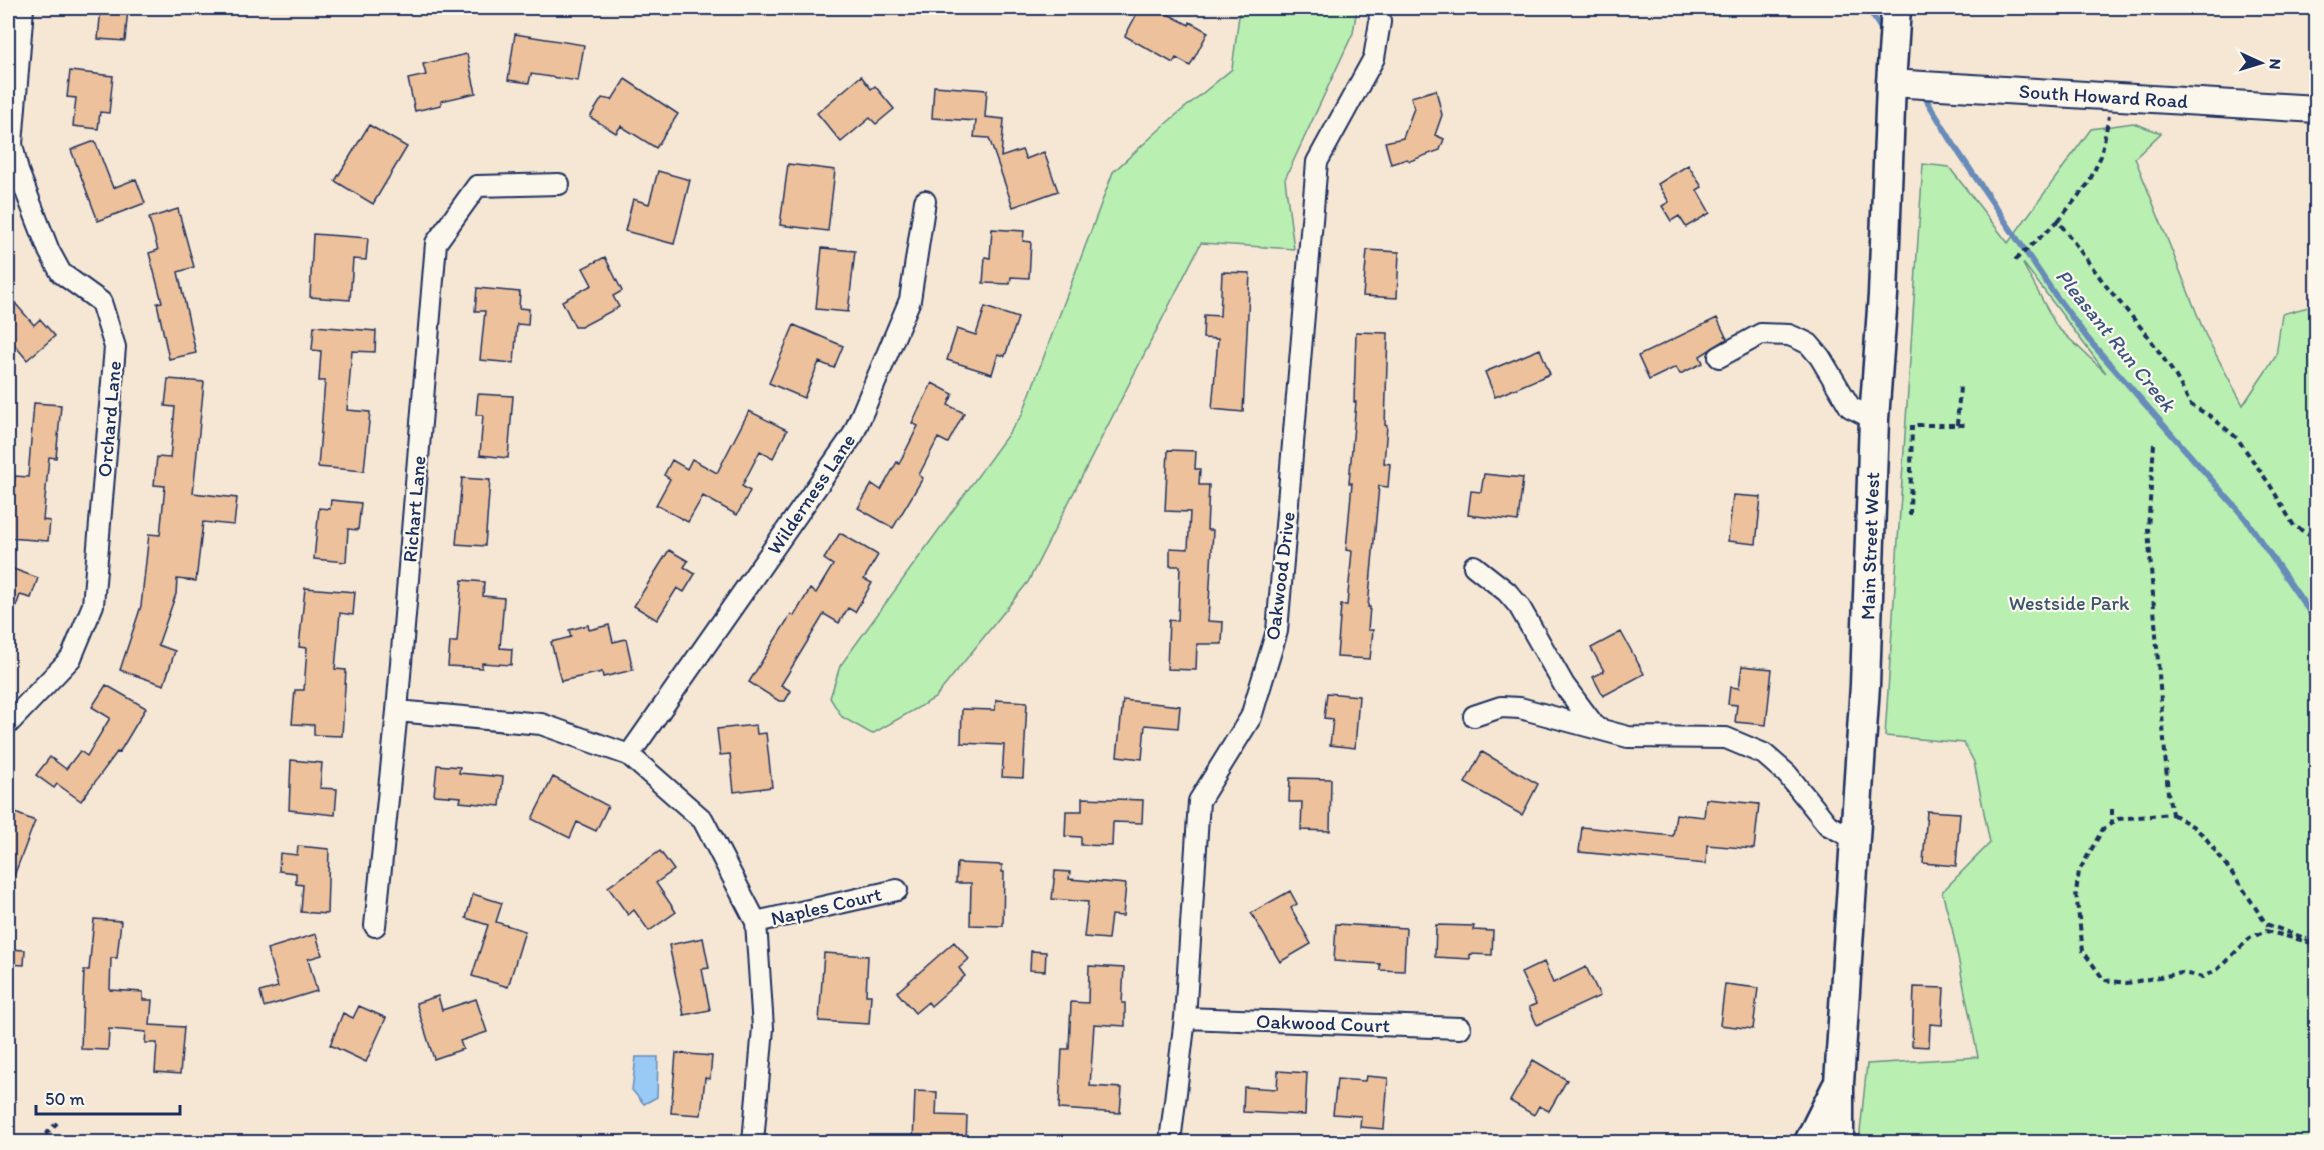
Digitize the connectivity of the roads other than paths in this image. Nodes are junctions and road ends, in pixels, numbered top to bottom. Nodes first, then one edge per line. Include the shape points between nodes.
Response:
1 (23, 8) edge
2 (1379, 8) edge
3 (1896, 8) edge
4 (1891, 83) junction
5 (11, 100) edge
6 (2316, 110) edge
7 (559, 184) dead end
8 (925, 201) dead end
9 (1719, 357) dead end
10 (1874, 419) junction
11 (1474, 566) dead end
12 (398, 711) junction
13 (1474, 716) dead end
14 (8, 724) edge
15 (1596, 728) junction
16 (629, 755) junction
17 (1853, 838) junction
18 (897, 890) dead end
19 (756, 922) junction
20 (375, 926) dead end
21 (1185, 1018) junction
22 (1460, 1028) dead end
23 (1839, 1083) junction
24 (753, 1143) edge
25 (1170, 1143) edge
26 (1809, 1143) edge
27 (1839, 1143) edge

1 - 5 street, Orchard Lane
2 - 21 street, Oakwood Drive via 1374,58 1317,162 1277,631 1251,717 1199,801
3 - 4 main road, Main Street West
4 - 6 street, South Howard Road
4 - 10 main road, Main Street West
5 - 14 street, Orchard Lane via 12,144 18,171 49,251 61,273 101,302 115,347 93,605 71,658
7 - 12 street, Richart Lane via 477,186 436,243
8 - 16 street, Wilderness Lane via 910,300 853,435
9 - 10 street via 1761,334 1789,335 1809,344 1850,407
10 - 17 main road, Main Street West via 1865,685
11 - 15 street via 1519,606 1564,685
12 - 16 street via 541,724
12 - 20 street, Richart Lane
13 - 15 street via 1501,707 1520,708
15 - 17 street via 1628,737 1726,738 1764,754 1787,774 1828,825
16 - 19 street via 703,820
17 - 23 main road, Main Street West
18 - 19 street, Naples Court
19 - 24 street via 763,1028
21 - 22 street, Oakwood Court
21 - 25 street, Oakwood Drive
23 - 26 main road, Main Street West
23 - 27 main road, Main Street West

